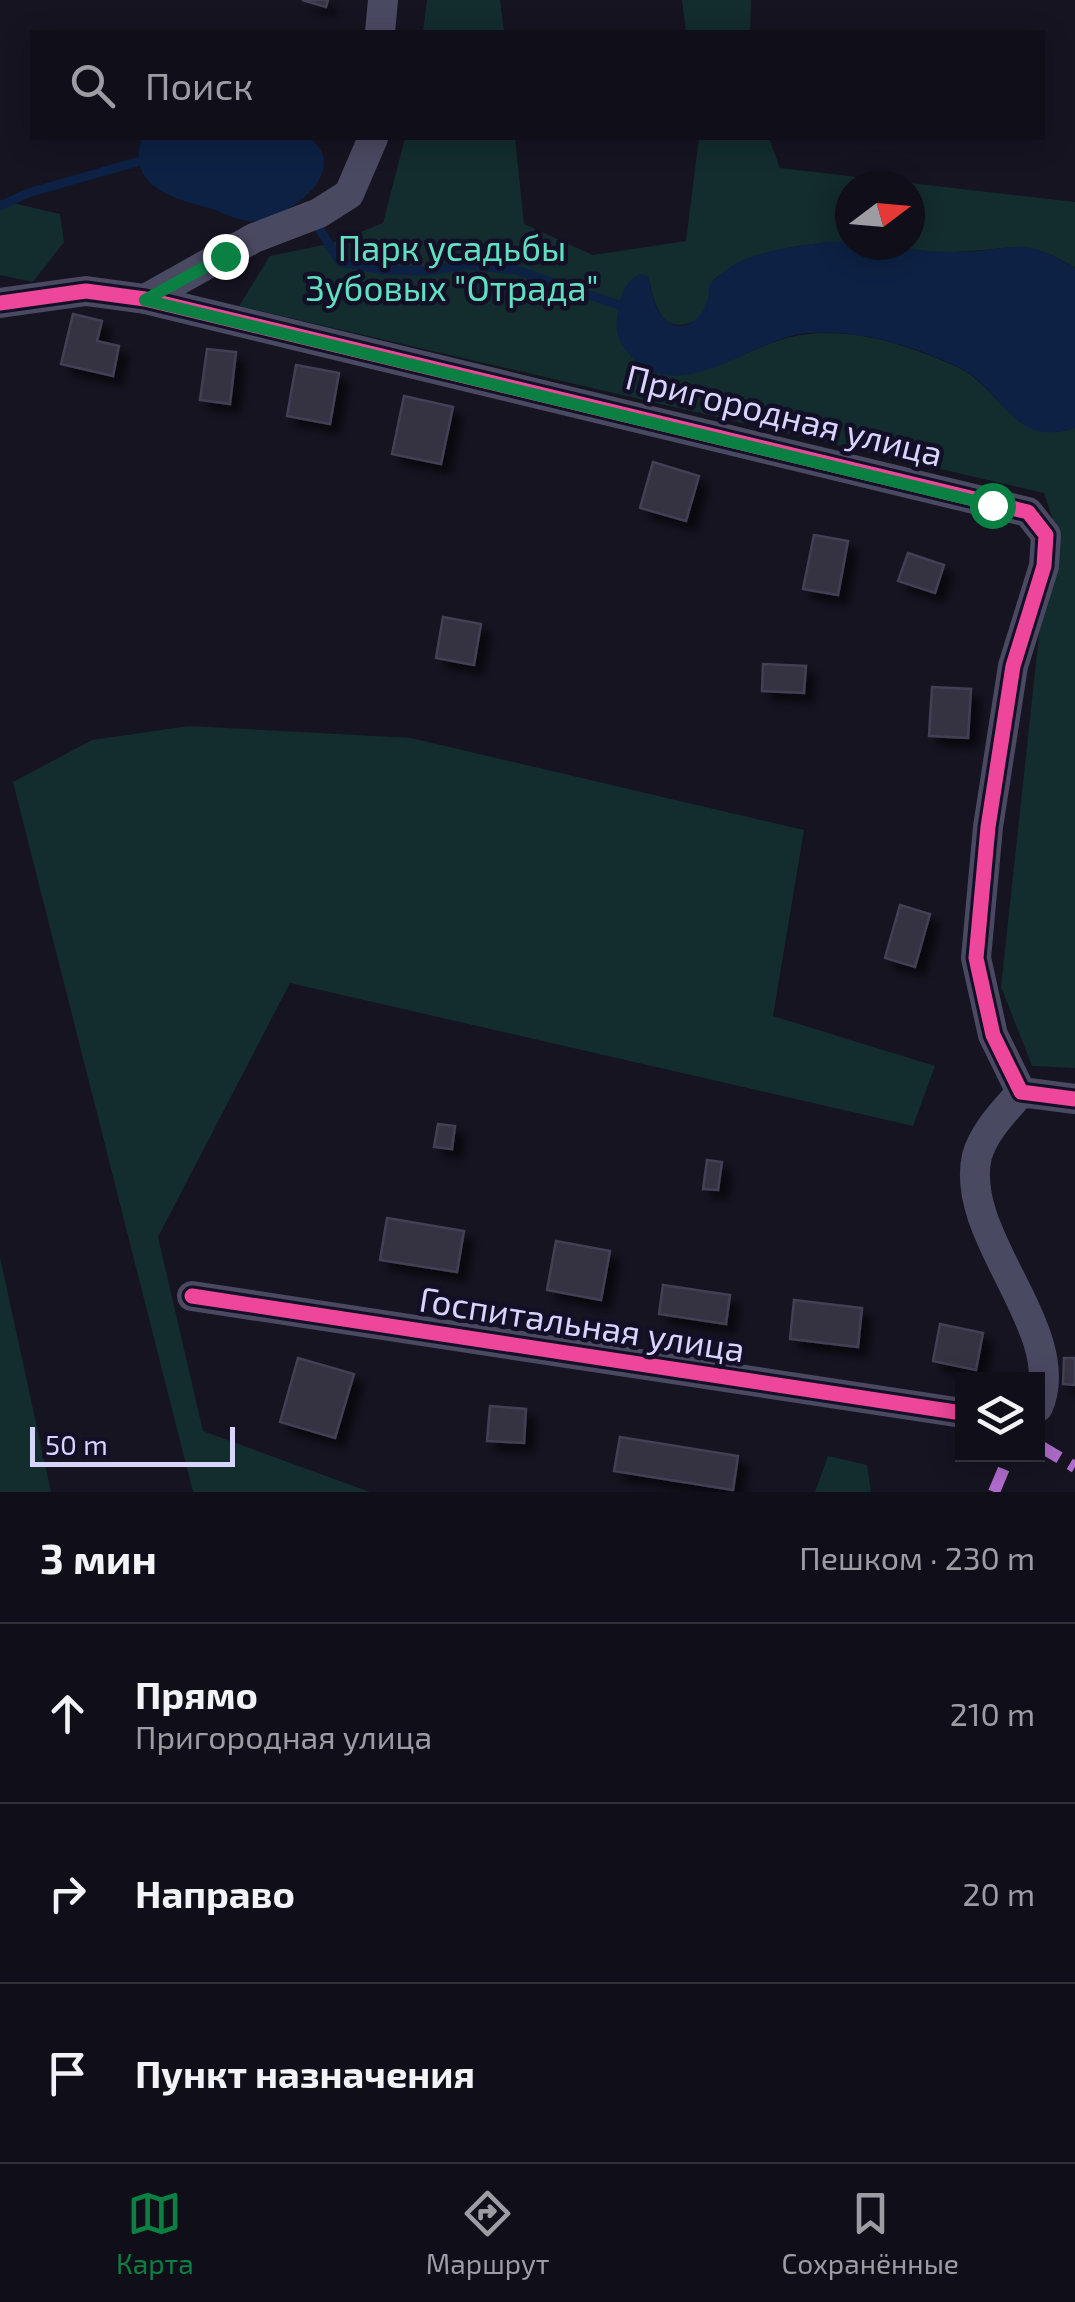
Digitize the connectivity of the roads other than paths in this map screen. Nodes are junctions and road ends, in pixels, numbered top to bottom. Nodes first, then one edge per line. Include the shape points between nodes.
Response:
1 (384, 0) edge
2 (380, 30) edge
3 (371, 140) edge
4 (145, 300) junction
5 (0, 303) edge
6 (1021, 1092) junction
7 (1075, 1098) edge
8 (192, 1296) dead end
9 (1045, 1381) edge
10 (955, 1412) edge

1 - 2 street
3 - 4 street via 349,194
4 - 5 street, Пригородная улица via 86,291
4 - 6 street, Пригородная улица via 1028,512 1046,535 1044,566 1013,666 976,958 993,1035
6 - 7 street
6 - 9 street via 992,1126 978,1156 976,1195 1041,1350
8 - 10 street, Госпитальная улица

